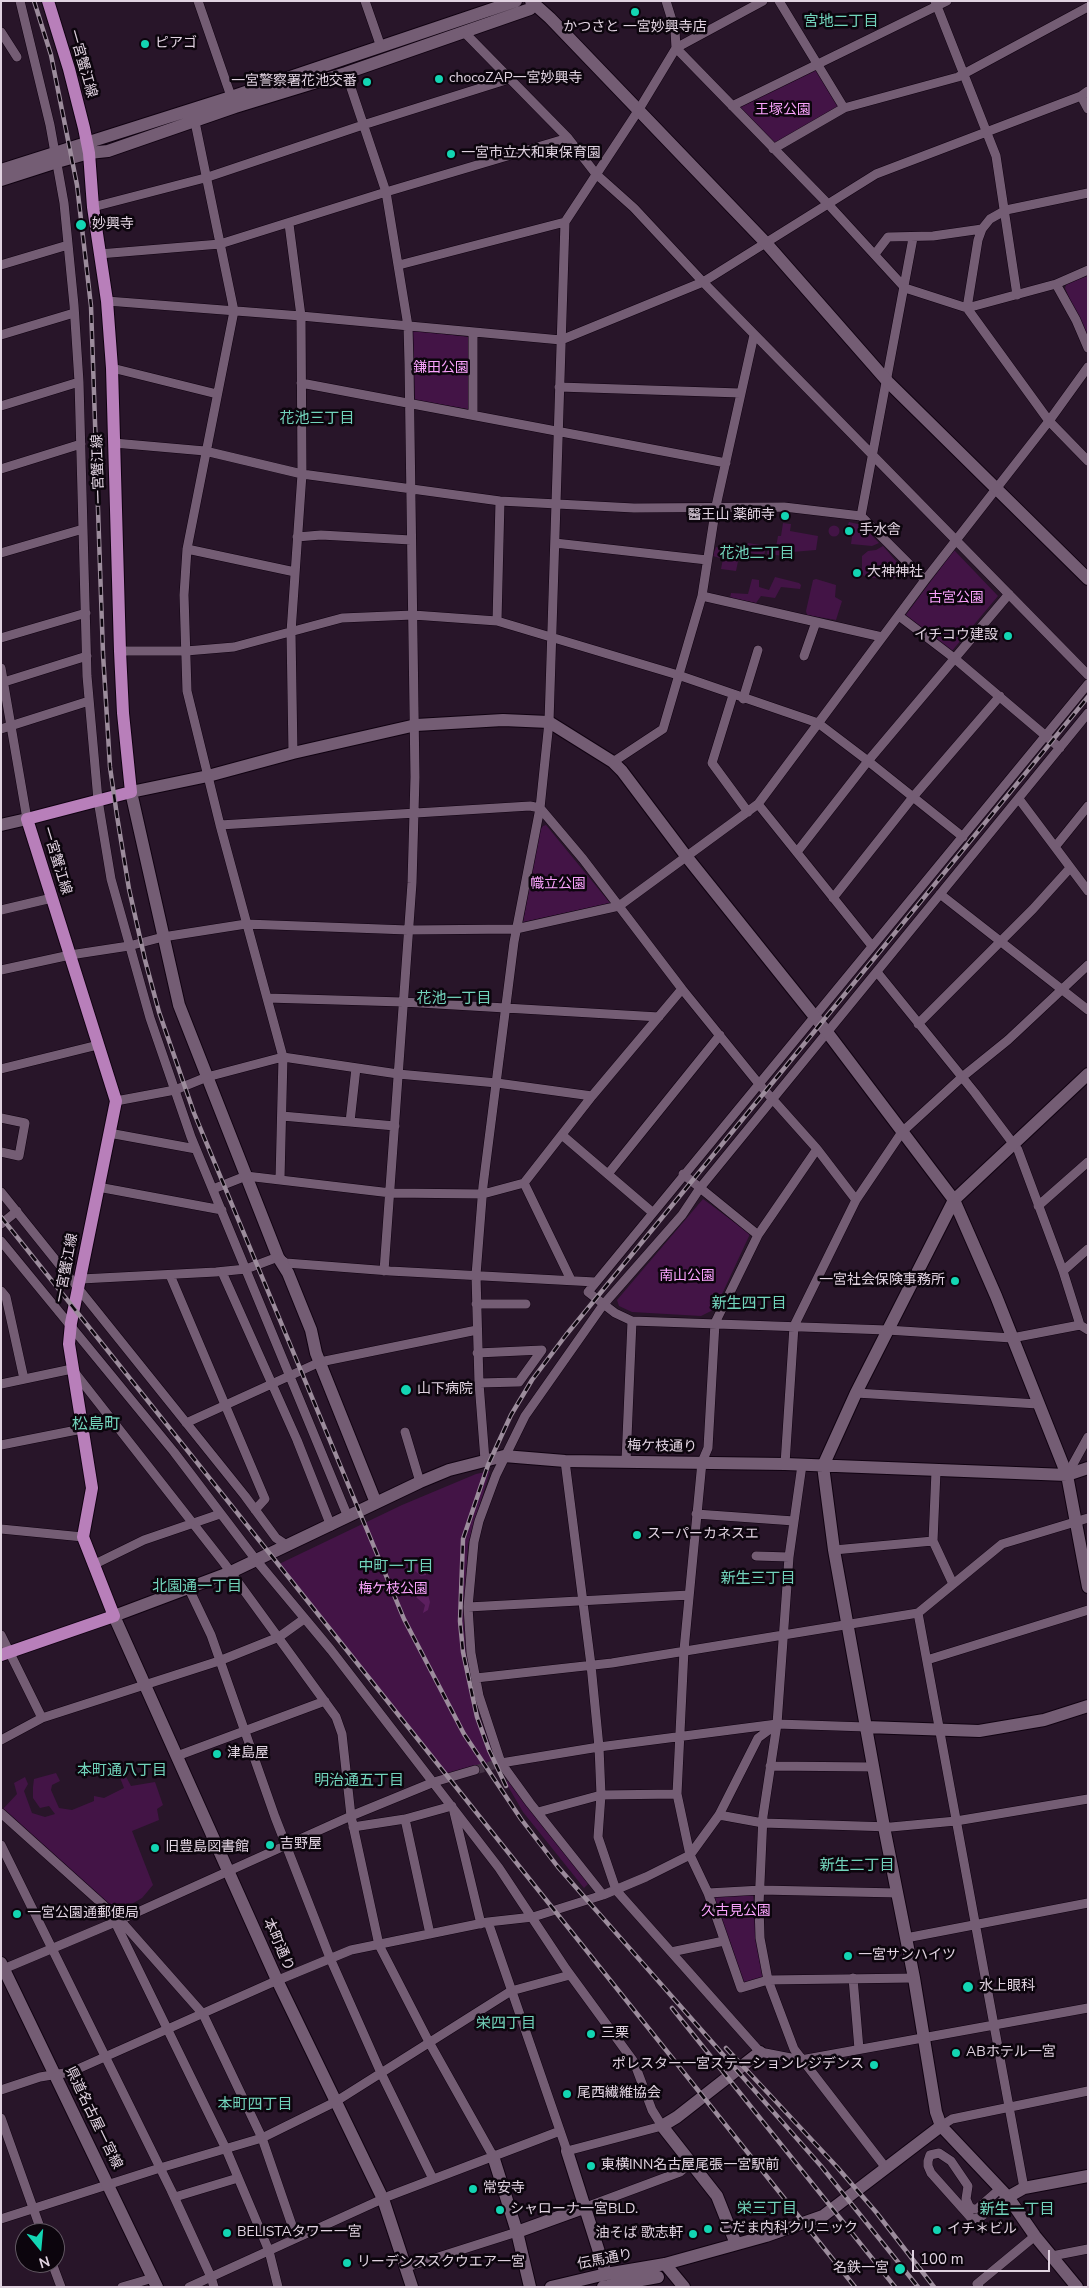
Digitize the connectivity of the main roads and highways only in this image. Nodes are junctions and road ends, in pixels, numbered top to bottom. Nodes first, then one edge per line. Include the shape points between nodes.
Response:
1 (48, 1) edge
2 (5, 1654) edge

1 - 2 main road, 一宮蟹江線 via 88,148 99,254 108,301 120,651 131,792 27,819 116,1101 69,1344 92,1488 83,1537 114,1616

